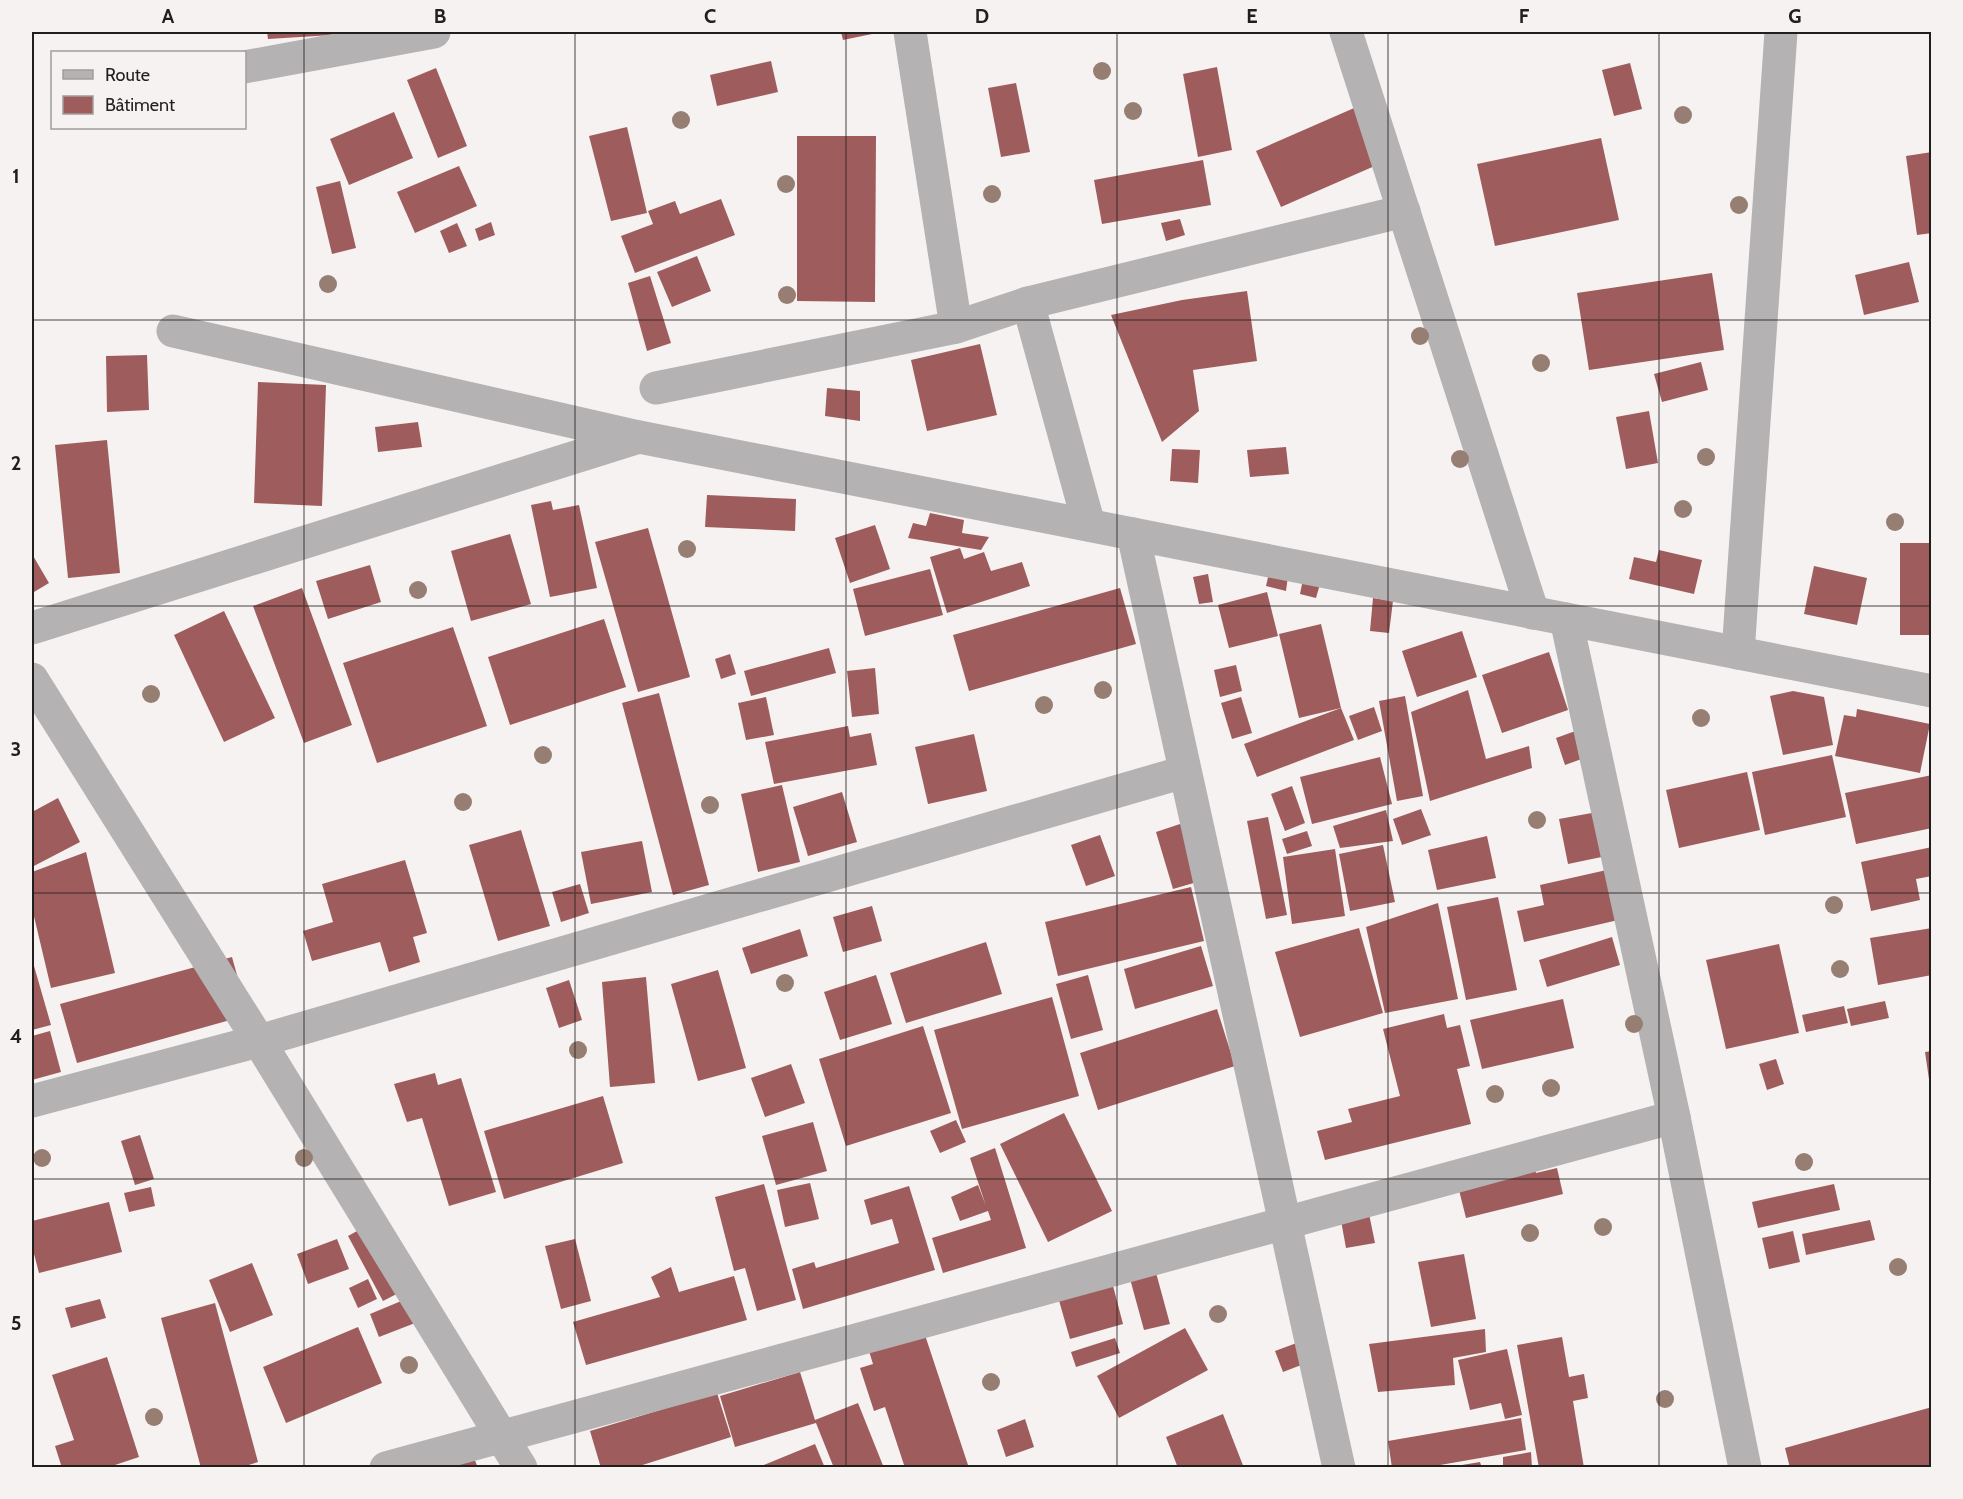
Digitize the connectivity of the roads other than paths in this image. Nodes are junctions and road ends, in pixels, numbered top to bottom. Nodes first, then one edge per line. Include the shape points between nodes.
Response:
1 (434, 32) edge
2 (910, 32) edge
3 (1346, 32) edge
4 (1781, 32) edge
5 (246, 67) edge
6 (1404, 211) junction
7 (1028, 303) junction
8 (956, 327) junction
9 (173, 331) dead end
10 (656, 388) dead end
11 (639, 437) junction
12 (1089, 525) junction
13 (1133, 534) junction
14 (1533, 613) junction
15 (1566, 620) junction
16 (32, 628) edge
17 (1738, 653) junction
18 (32, 679) edge
19 (1932, 691) edge
20 (1184, 772) junction
21 (259, 1041) junction
22 (32, 1101) edge
23 (1674, 1117) junction
24 (1284, 1222) junction
25 (500, 1436) junction
26 (386, 1467) edge
27 (521, 1467) edge
28 (1339, 1467) edge
29 (1744, 1467) edge

1 - 5 street
2 - 8 street
3 - 6 street
4 - 17 street
6 - 7 street
6 - 14 street
7 - 8 street
7 - 12 street
8 - 10 street
9 - 11 street
11 - 12 street
11 - 16 street
12 - 13 street
13 - 14 street
13 - 20 street
14 - 15 street
15 - 17 street
15 - 23 street
17 - 19 street
18 - 21 street
20 - 21 street
20 - 24 street
21 - 22 street
21 - 25 street
23 - 24 street
23 - 29 street
24 - 25 street
24 - 28 street
25 - 26 street
25 - 27 street

